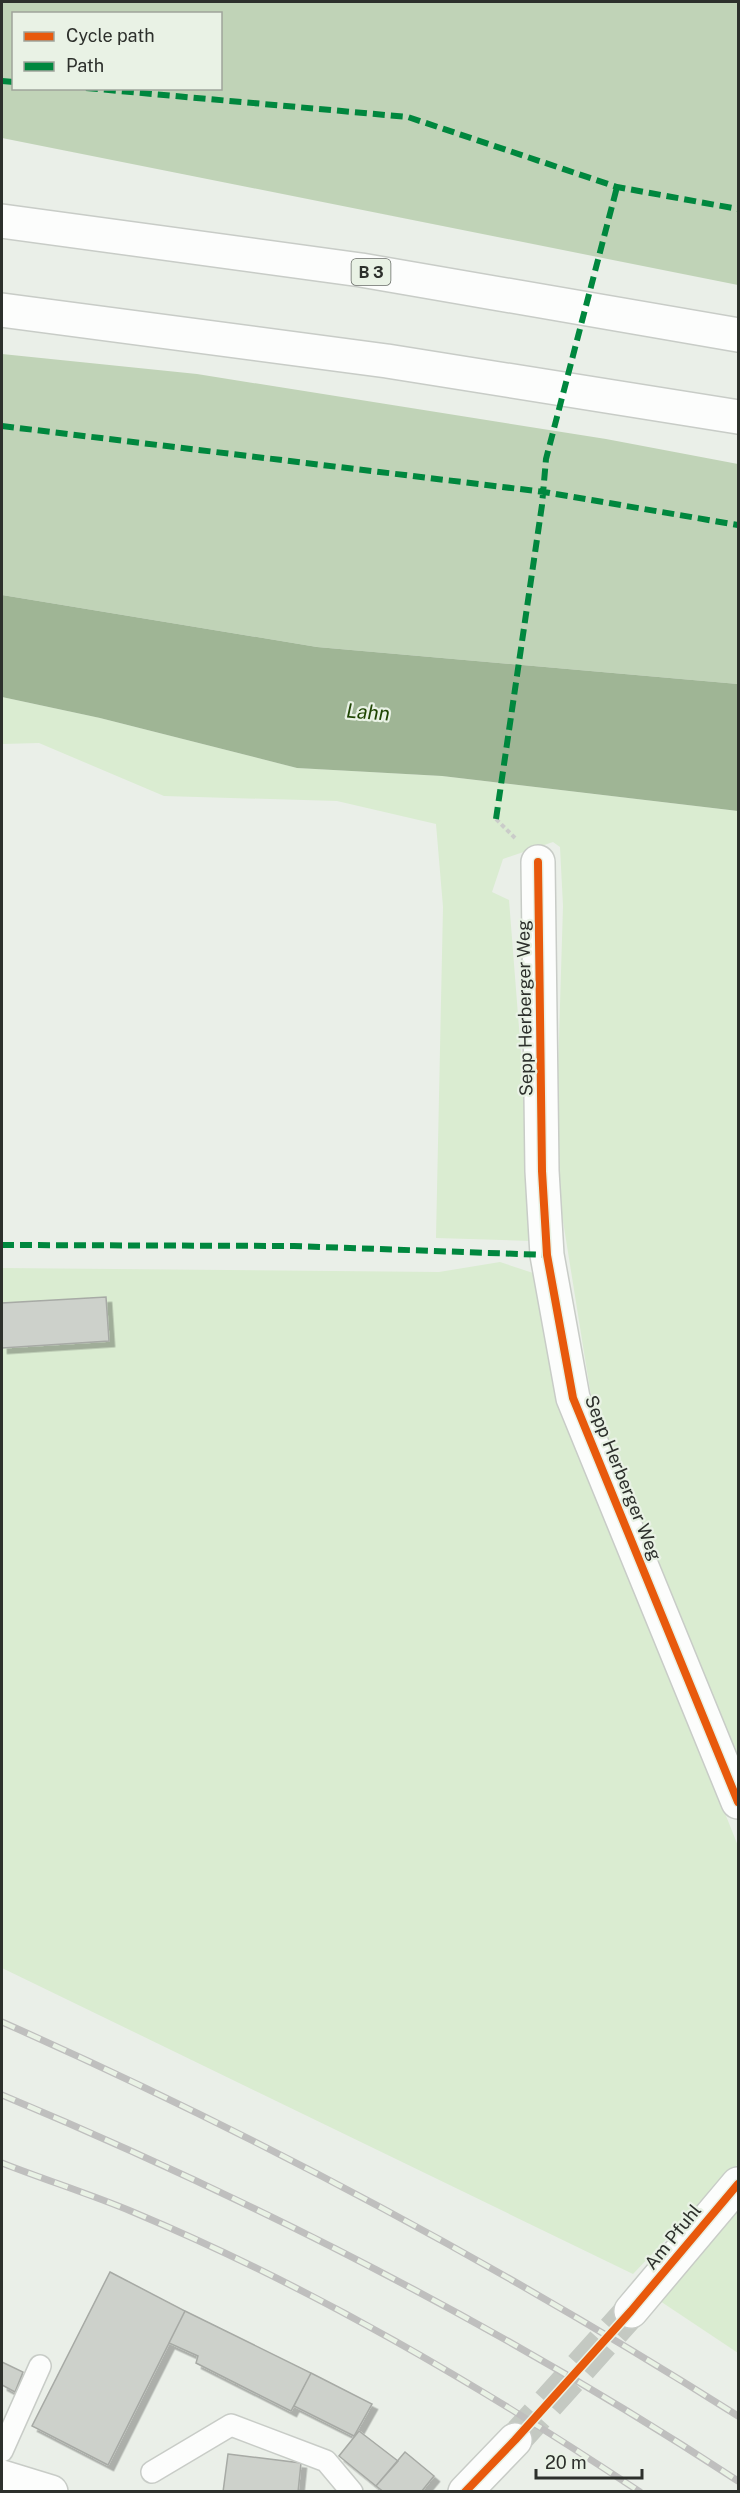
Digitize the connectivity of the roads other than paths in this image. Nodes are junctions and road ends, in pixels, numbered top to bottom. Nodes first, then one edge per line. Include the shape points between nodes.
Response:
1 (2, 221) edge
2 (2, 310) edge
3 (738, 335) edge
4 (738, 417) edge
5 (538, 862) dead end
6 (738, 1802) edge
7 (738, 2184) edge
8 (631, 2311) tunnel mouth
9 (40, 2366) dead end
10 (515, 2440) tunnel mouth
11 (2, 2451) edge
12 (152, 2472) dead end
13 (2, 2477) edge
14 (51, 2492) edge
15 (352, 2492) edge
16 (465, 2492) edge

1 - 3 main road, B 3 via 361,270
2 - 4 main road via 387,361
5 - 6 main road, Sepp Herberger Weg via 542,1171 547,1255 573,1398
7 - 8 main road, Am Pfuhl
9 - 11 lane
10 - 16 main road
12 - 15 lane via 231,2425 326,2461
13 - 14 main road

